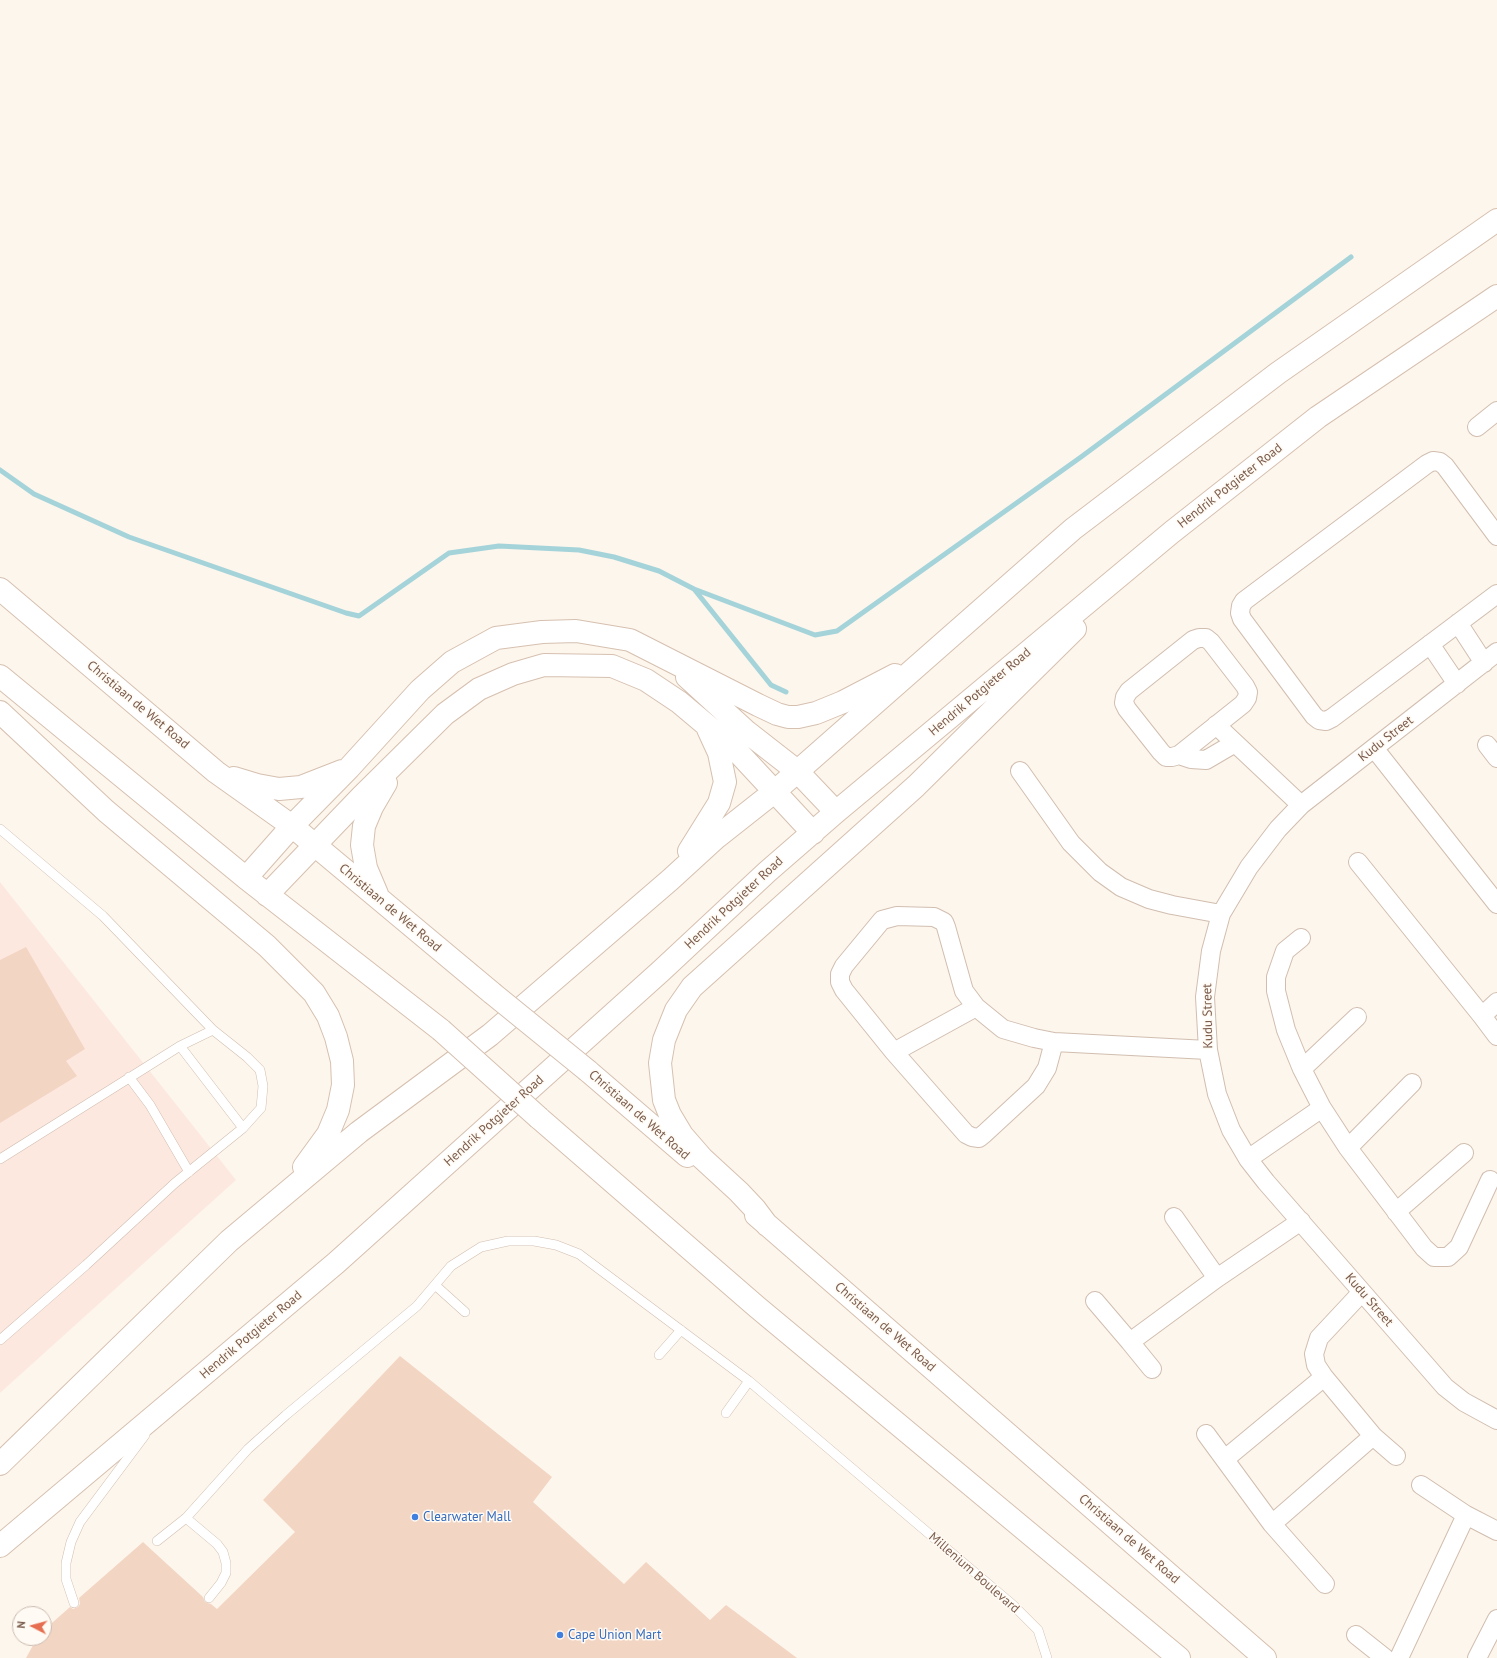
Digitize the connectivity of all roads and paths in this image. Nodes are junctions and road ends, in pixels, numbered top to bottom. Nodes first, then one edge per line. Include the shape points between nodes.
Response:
1 (1497, 220) edge
2 (1497, 296) edge
3 (1497, 411) edge
4 (1477, 426) dead end
5 (1172, 532) junction
6 (1497, 536) edge
7 (0, 589) edge
8 (1497, 594) edge
9 (1458, 623) junction
10 (1430, 644) junction
11 (929, 656) junction
12 (667, 658) junction
13 (1490, 658) edge
14 (0, 676) edge
15 (1457, 684) junction
16 (0, 712) edge
17 (1216, 725) junction
18 (707, 727) junction
19 (1235, 743) junction
20 (1374, 748) junction
21 (405, 755) junction
22 (1179, 755) junction
23 (349, 768) junction
24 (797, 771) junction
25 (1020, 771) dead end
26 (216, 772) junction
27 (774, 792) junction
28 (1301, 805) junction
29 (836, 812) junction
30 (292, 826) junction
31 (0, 829) edge
32 (813, 832) junction
33 (315, 846) junction
34 (1358, 862) dead end
35 (246, 878) junction
36 (670, 880) junction
37 (267, 895) junction
38 (378, 898) junction
39 (1497, 904) edge
40 (1221, 914) junction
41 (1301, 938) dead end
42 (1497, 1002) edge
43 (976, 1007) junction
44 (1482, 1016) junction
45 (1357, 1017) dead end
46 (213, 1030) junction
47 (1497, 1036) edge
48 (1054, 1042) junction
49 (180, 1046) junction
50 (1208, 1050) junction
51 (894, 1052) junction
52 (1302, 1069) junction
53 (129, 1077) junction
54 (1412, 1083) dead end
55 (1322, 1108) junction
56 (243, 1128) junction
57 (1348, 1148) junction
58 (1464, 1153) dead end
59 (1248, 1159) junction
60 (0, 1160) edge
61 (189, 1172) junction
62 (1490, 1180) dead end
63 (1396, 1212) junction
64 (1174, 1217) dead end
65 (1301, 1221) junction
66 (767, 1225) junction
67 (229, 1241) junction
68 (1217, 1278) junction
69 (435, 1285) junction
70 (1362, 1292) junction
71 (1095, 1300) dead end
72 (465, 1312) dead end
73 (681, 1330) junction
74 (0, 1340) edge
75 (1130, 1342) junction
76 (659, 1355) dead end
77 (1152, 1369) dead end
78 (1324, 1377) junction
79 (749, 1380) junction
80 (168, 1405) junction
81 (726, 1413) dead end
82 (1497, 1420) edge
83 (1206, 1434) dead end
84 (1373, 1436) junction
85 (1396, 1456) dead end
86 (1225, 1459) junction
87 (0, 1464) edge
88 (1421, 1485) dead end
89 (1466, 1515) junction
90 (186, 1518) junction
91 (1272, 1524) junction
92 (1497, 1531) edge
93 (157, 1541) dead end
94 (0, 1546) edge
95 (1325, 1584) dead end
96 (209, 1598) dead end
97 (74, 1603) dead end
98 (1497, 1619) edge
99 (1356, 1635) dead end
100 (1048, 1658) edge
101 (1179, 1658) edge
102 (1265, 1658) edge
103 (1385, 1658) edge
104 (1399, 1658) edge
105 (1477, 1658) edge

1 - 11 main road via 1278,373 1079,525
2 - 5 main road, Hendrik Potgieter Road via 1318,417
3 - 4 street
5 - 29 main road, Hendrik Potgieter Road
5 - 66 main road via 916,786 692,987 676,1010 664,1040 660,1063 664,1100 682,1135 702,1158 746,1198
6 - 10 street via 1445,466 1433,461 1240,606 1242,619 1319,720 1326,721 1332,718
7 - 26 main road, Christiaan de Wet Road
8 - 9 street
9 - 10 street
9 - 13 street
10 - 15 street
11 - 12 main road via 843,702 798,717 777,714
11 - 24 main road
12 - 23 main road via 630,640 576,631 496,638 452,662 420,690
12 - 24 main road via 747,732
13 - 15 street, Kudu Street
14 - 35 main road
15 - 20 street, Kudu Street
16 - 67 main road via 106,811 267,946 314,993 328,1016 342,1061 343,1084 338,1110 328,1134 310,1161
17 - 19 street
17 - 22 street
17 - 22 street via 1243,704 1248,692 1211,642 1206,638 1199,638 1125,696 1124,703 1127,709 1161,752 1166,757
18 - 21 main road via 680,702 646,680 612,666 544,665 513,674 479,689 445,714
18 - 27 main road via 735,749
18 - 36 main road via 719,753 725,782 719,803
19 - 22 street via 1206,760
19 - 28 street
20 - 28 street, Kudu Street
20 - 39 street
21 - 33 main road
21 - 38 main road via 372,807 364,826 362,845 366,868
23 - 26 main road via 301,787 279,789
23 - 30 main road
24 - 27 main road
24 - 29 main road
25 - 40 street via 1071,843 1100,872 1121,886 1149,899
26 - 30 main road, Christiaan de Wet Road
27 - 32 main road
27 - 36 main road via 717,837
28 - 40 street, Kudu Street via 1249,866
29 - 32 main road, Hendrik Potgieter Road
30 - 33 main road, Christiaan de Wet Road
30 - 35 main road
31 - 46 lane via 103,916
32 - 80 main road, Hendrik Potgieter Road via 336,1263
33 - 37 main road
33 - 38 main road, Christiaan de Wet Road
34 - 44 street
35 - 37 main road
36 - 67 main road via 490,1035 359,1132
37 - 101 main road, bridge via 441,1030 757,1307
38 - 66 main road, Christiaan de Wet Road, bridge via 588,1071
40 - 50 street, Kudu Street via 1211,951 1205,997
41 - 52 street via 1285,951 1276,976 1276,991 1286,1030
42 - 44 street
43 - 48 street via 1002,1029
43 - 51 street
43 - 51 street via 964,991 944,922 934,917 897,916 882,920 844,966 840,982
44 - 47 street
45 - 52 street
46 - 49 lane
46 - 56 lane via 260,1070 263,1086 260,1108
48 - 50 street
48 - 51 street via 1047,1068 1036,1086 979,1138 966,1134
49 - 53 lane
49 - 56 lane
50 - 59 street, Kudu Street via 1217,1094 1231,1130
52 - 55 street
53 - 60 lane
53 - 61 lane via 150,1105
54 - 57 street
55 - 57 street
55 - 59 street
56 - 61 lane
57 - 63 street
58 - 63 street
59 - 65 street, Kudu Street
61 - 74 lane
62 - 63 street via 1460,1247 1448,1257 1434,1257 1429,1254
64 - 68 street
65 - 68 street
65 - 70 street, Kudu Street
66 - 102 main road, Christiaan de Wet Road
67 - 87 main road
68 - 75 street
69 - 72 lane
69 - 73 lane, Millenium Boulevard via 451,1266 481,1247 508,1241 534,1241 556,1245 579,1254
69 - 90 lane, Millenium Boulevard via 417,1306 248,1449
70 - 78 street via 1319,1338 1314,1354 1316,1365
70 - 82 street, Kudu Street via 1454,1395
71 - 75 street
73 - 76 lane
73 - 79 lane, Millenium Boulevard
75 - 77 street
78 - 84 street
78 - 86 street
79 - 81 lane
79 - 100 lane, Millenium Boulevard via 1013,1605 1038,1630
80 - 94 main road, Hendrik Potgieter Road
80 - 97 lane via 80,1522 71,1542 66,1563 66,1579
83 - 86 street
84 - 85 street
84 - 91 street
86 - 91 street
88 - 89 street
89 - 92 street
89 - 104 street
90 - 93 lane, Millenium Boulevard
90 - 96 lane via 223,1552 226,1573
91 - 95 street
98 - 105 street
99 - 103 street

